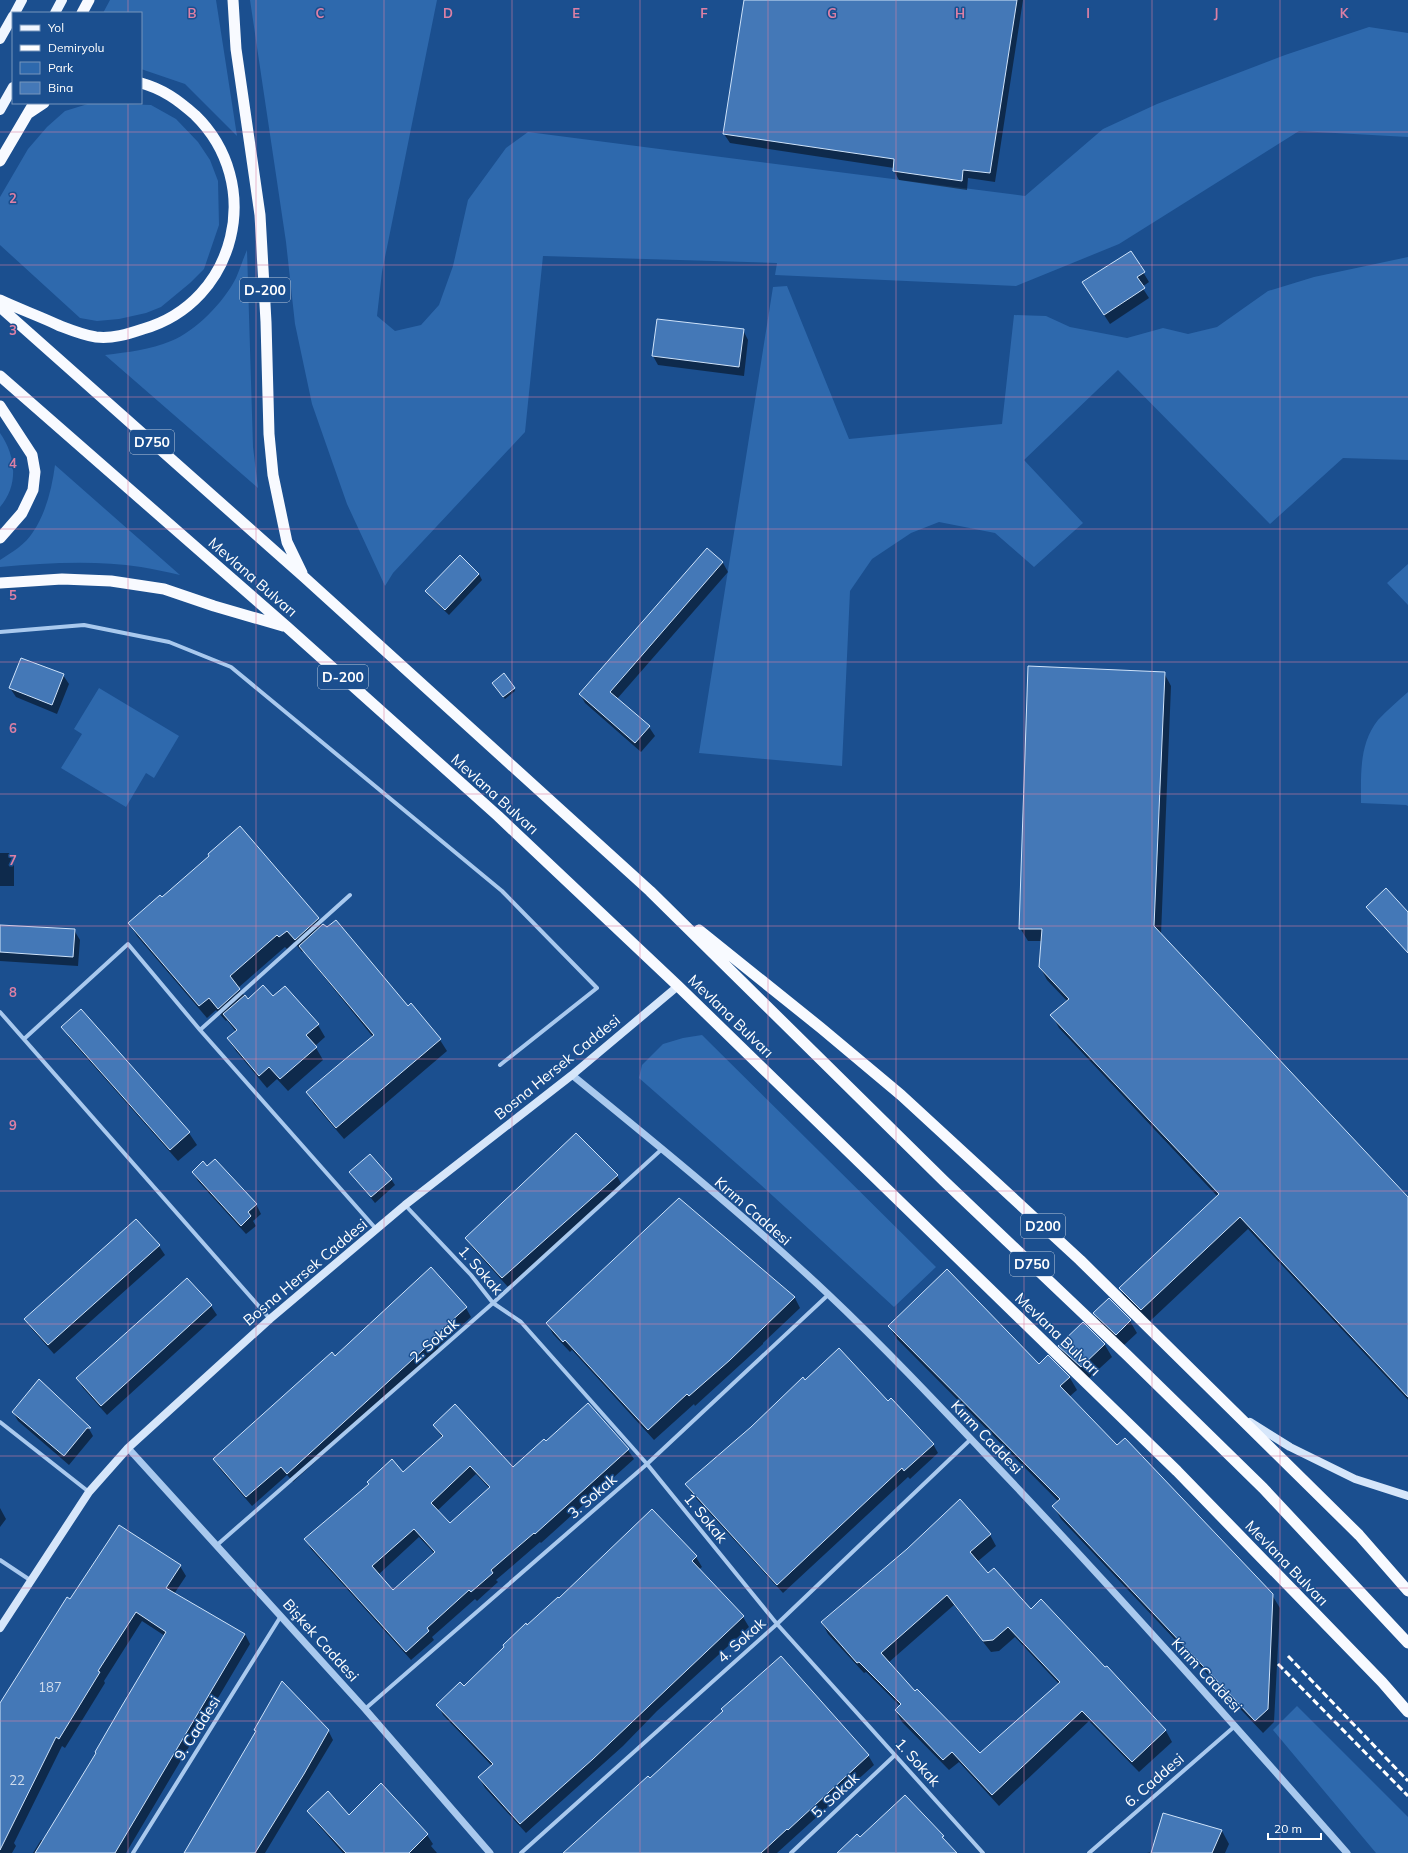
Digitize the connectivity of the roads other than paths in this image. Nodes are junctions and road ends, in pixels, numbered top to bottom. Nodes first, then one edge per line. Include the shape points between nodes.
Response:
1 (22, 0) edge
2 (62, 0) edge
3 (89, 0) edge
4 (233, 0) edge
5 (16, 12) edge
6 (56, 12) edge
7 (83, 12) edge
8 (12, 18) edge
9 (0, 39) edge
10 (142, 83) edge
11 (12, 89) edge
12 (33, 104) edge
13 (42, 104) edge
14 (0, 110) edge
15 (28, 113) junction
16 (0, 161) edge
17 (0, 300) edge
18 (0, 307) edge
19 (0, 376) edge
20 (0, 406) edge
21 (0, 538) edge
22 (304, 577) junction
23 (0, 583) edge
24 (287, 627) junction
25 (0, 632) edge
26 (650, 891) junction
27 (350, 895) dead end
28 (678, 986) junction
29 (0, 1012) edge
30 (200, 1030) junction
31 (24, 1039) junction
32 (500, 1065) dead end
33 (572, 1075) junction
34 (662, 1149) junction
35 (405, 1205) junction
36 (377, 1230) junction
37 (828, 1295) junction
38 (493, 1303) junction
39 (270, 1319) junction
40 (1231, 1411) junction
41 (0, 1422) edge
42 (971, 1439) junction
43 (128, 1448) junction
44 (647, 1464) junction
45 (89, 1492) junction
46 (1408, 1496) edge
47 (217, 1545) junction
48 (0, 1560) edge
49 (30, 1580) junction
50 (1408, 1591) edge
51 (281, 1615) junction
52 (777, 1624) junction
53 (0, 1628) edge
54 (1408, 1643) edge
55 (365, 1709) junction
56 (1408, 1712) edge
57 (1236, 1726) junction
58 (895, 1755) junction
59 (133, 1853) edge
60 (490, 1853) edge
61 (521, 1853) edge
62 (791, 1853) edge
63 (983, 1853) edge
64 (1089, 1853) edge
65 (1347, 1853) edge

1 - 5 main road
2 - 6 main road
3 - 7 highway
4 - 22 highway, D-200 via 236,49 260,215 273,475 287,542
8 - 9 main road
10 - 17 highway via 156,87 178,100 203,124 223,155 230,174 235,215 226,251 215,276 188,307 157,325 122,336 96,337 73,331
11 - 14 main road
12 - 15 highway
13 - 15 highway
15 - 16 highway
18 - 22 highway, D750
19 - 24 highway, Mevlana Bulvarı / D-200
20 - 21 highway via 32,455 35,472 33,490 22,513
22 - 26 highway, D-200
23 - 24 highway via 62,579 110,580 164,589
24 - 28 highway, Mevlana Bulvarı / D-200 via 498,816
25 - 32 street via 84,625 169,642 231,667 502,892 597,988
26 - 40 highway, D200 via 901,1095 1080,1260
26 - 54 highway, D750 via 938,1175 1263,1488
27 - 30 street
28 - 33 main road, Bosna Hersek Caddesi
28 - 56 highway, Mevlana Bulvarı via 1177,1470
29 - 31 street
30 - 31 street via 128,944
30 - 36 street
31 - 39 street
33 - 34 street, Kırım Caddesi
33 - 35 main road, Bosna Hersek Caddesi
34 - 37 street, Kırım Caddesi
34 - 38 street, 2. Sokak
35 - 36 main road, Bosna Hersek Caddesi
35 - 38 street, 1. Sokak via 471,1275
36 - 39 main road, Bosna Hersek Caddesi
37 - 42 street, Kırım Caddesi
37 - 44 street, 3. Sokak
38 - 44 street, 1. Sokak via 521,1322
38 - 47 street, 2. Sokak
39 - 43 main road, Bosna Hersek Caddesi
40 - 46 main road via 1290,1447 1355,1479
40 - 50 highway, D200 via 1359,1535
41 - 45 street
42 - 52 street, 4. Sokak
42 - 57 street, Kırım Caddesi
43 - 45 main road, Bosna Hersek Caddesi
43 - 47 street, Bişkek Caddesi
44 - 52 street, 1. Sokak
44 - 55 street, 3. Sokak
45 - 49 main road, Bosna Hersek Caddesi
47 - 51 street, Bişkek Caddesi
48 - 49 street
49 - 53 main road, Bosna Hersek Caddesi
51 - 55 street, Bişkek Caddesi
51 - 59 street, 9. Caddesi
52 - 58 street, 1. Sokak
52 - 61 street, 4. Sokak
55 - 60 street, Bişkek Caddesi
57 - 64 street, 6. Caddesi
57 - 65 street, Kırım Caddesi
58 - 62 street, 5. Sokak
58 - 63 street, 1. Sokak

